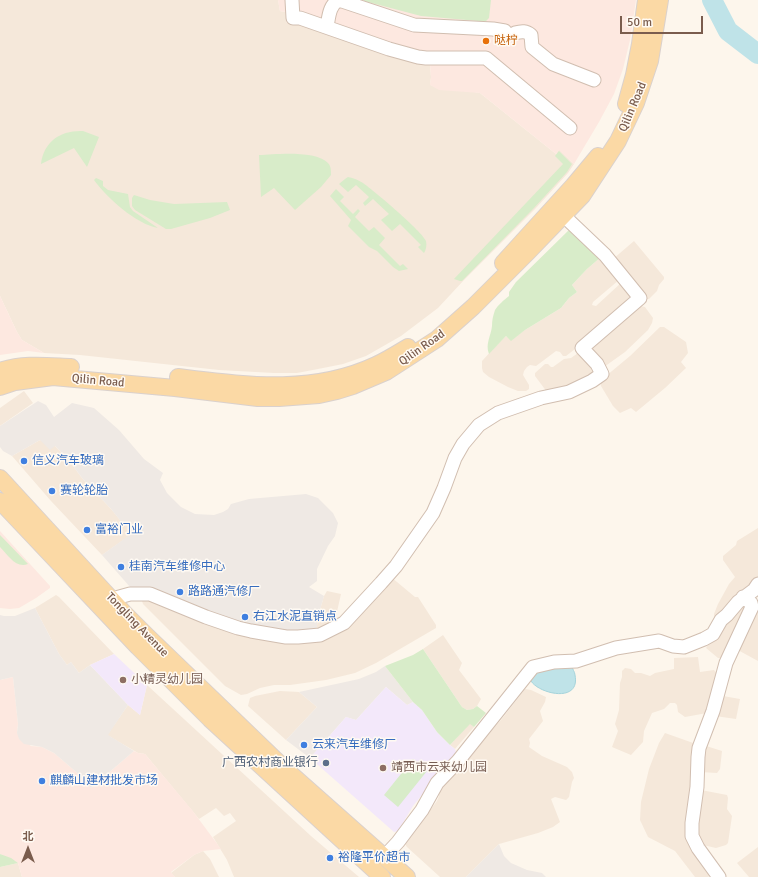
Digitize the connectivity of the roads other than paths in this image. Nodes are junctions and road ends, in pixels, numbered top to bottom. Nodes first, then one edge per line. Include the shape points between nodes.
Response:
1 (292, 0) edge
2 (339, 0) edge
3 (646, 0) edge
4 (660, 0) edge
5 (327, 26) junction
6 (594, 80) dead end
7 (570, 128) dead end
8 (564, 216) junction
9 (0, 371) edge
10 (0, 387) edge
11 (0, 478) edge
12 (0, 501) edge
13 (758, 584) edge
14 (743, 598) junction
15 (112, 599) junction
16 (384, 857) junction
17 (382, 877) edge
18 (407, 877) edge
19 (719, 877) edge

1 - 5 street via 293,18
2 - 5 street via 331,7
2 - 6 street via 414,25 521,31 531,36 532,47 553,64
3 - 9 main road, Qilin Road via 628,100 609,140 573,186 482,287 407,348 362,370 332,380 298,386 259,385 41,366
4 - 8 main road, Qilin Road via 650,61 628,123 582,196
5 - 7 street via 418,57 486,58
8 - 10 main road, Qilin Road via 437,340 386,372 353,386 319,395 279,398 53,377 14,382
8 - 15 street via 605,256 640,298 582,348 597,364 602,374 569,392 541,398 498,413 479,425 455,458 433,513 396,566 344,623 320,635 286,637 238,628 150,594 130,594
11 - 15 main road, Tongling Avenue
12 - 17 main road, Tongling Avenue via 210,719
13 - 14 street
14 - 16 street via 721,620 712,634 684,647 659,641 616,648 576,661 554,662 534,667 438,783 422,810
14 - 19 street via 751,603 752,607 726,663 713,711 699,748 692,823 692,836
15 - 16 main road, Tongling Avenue via 146,636 263,748
16 - 18 main road, Tongling Avenue

